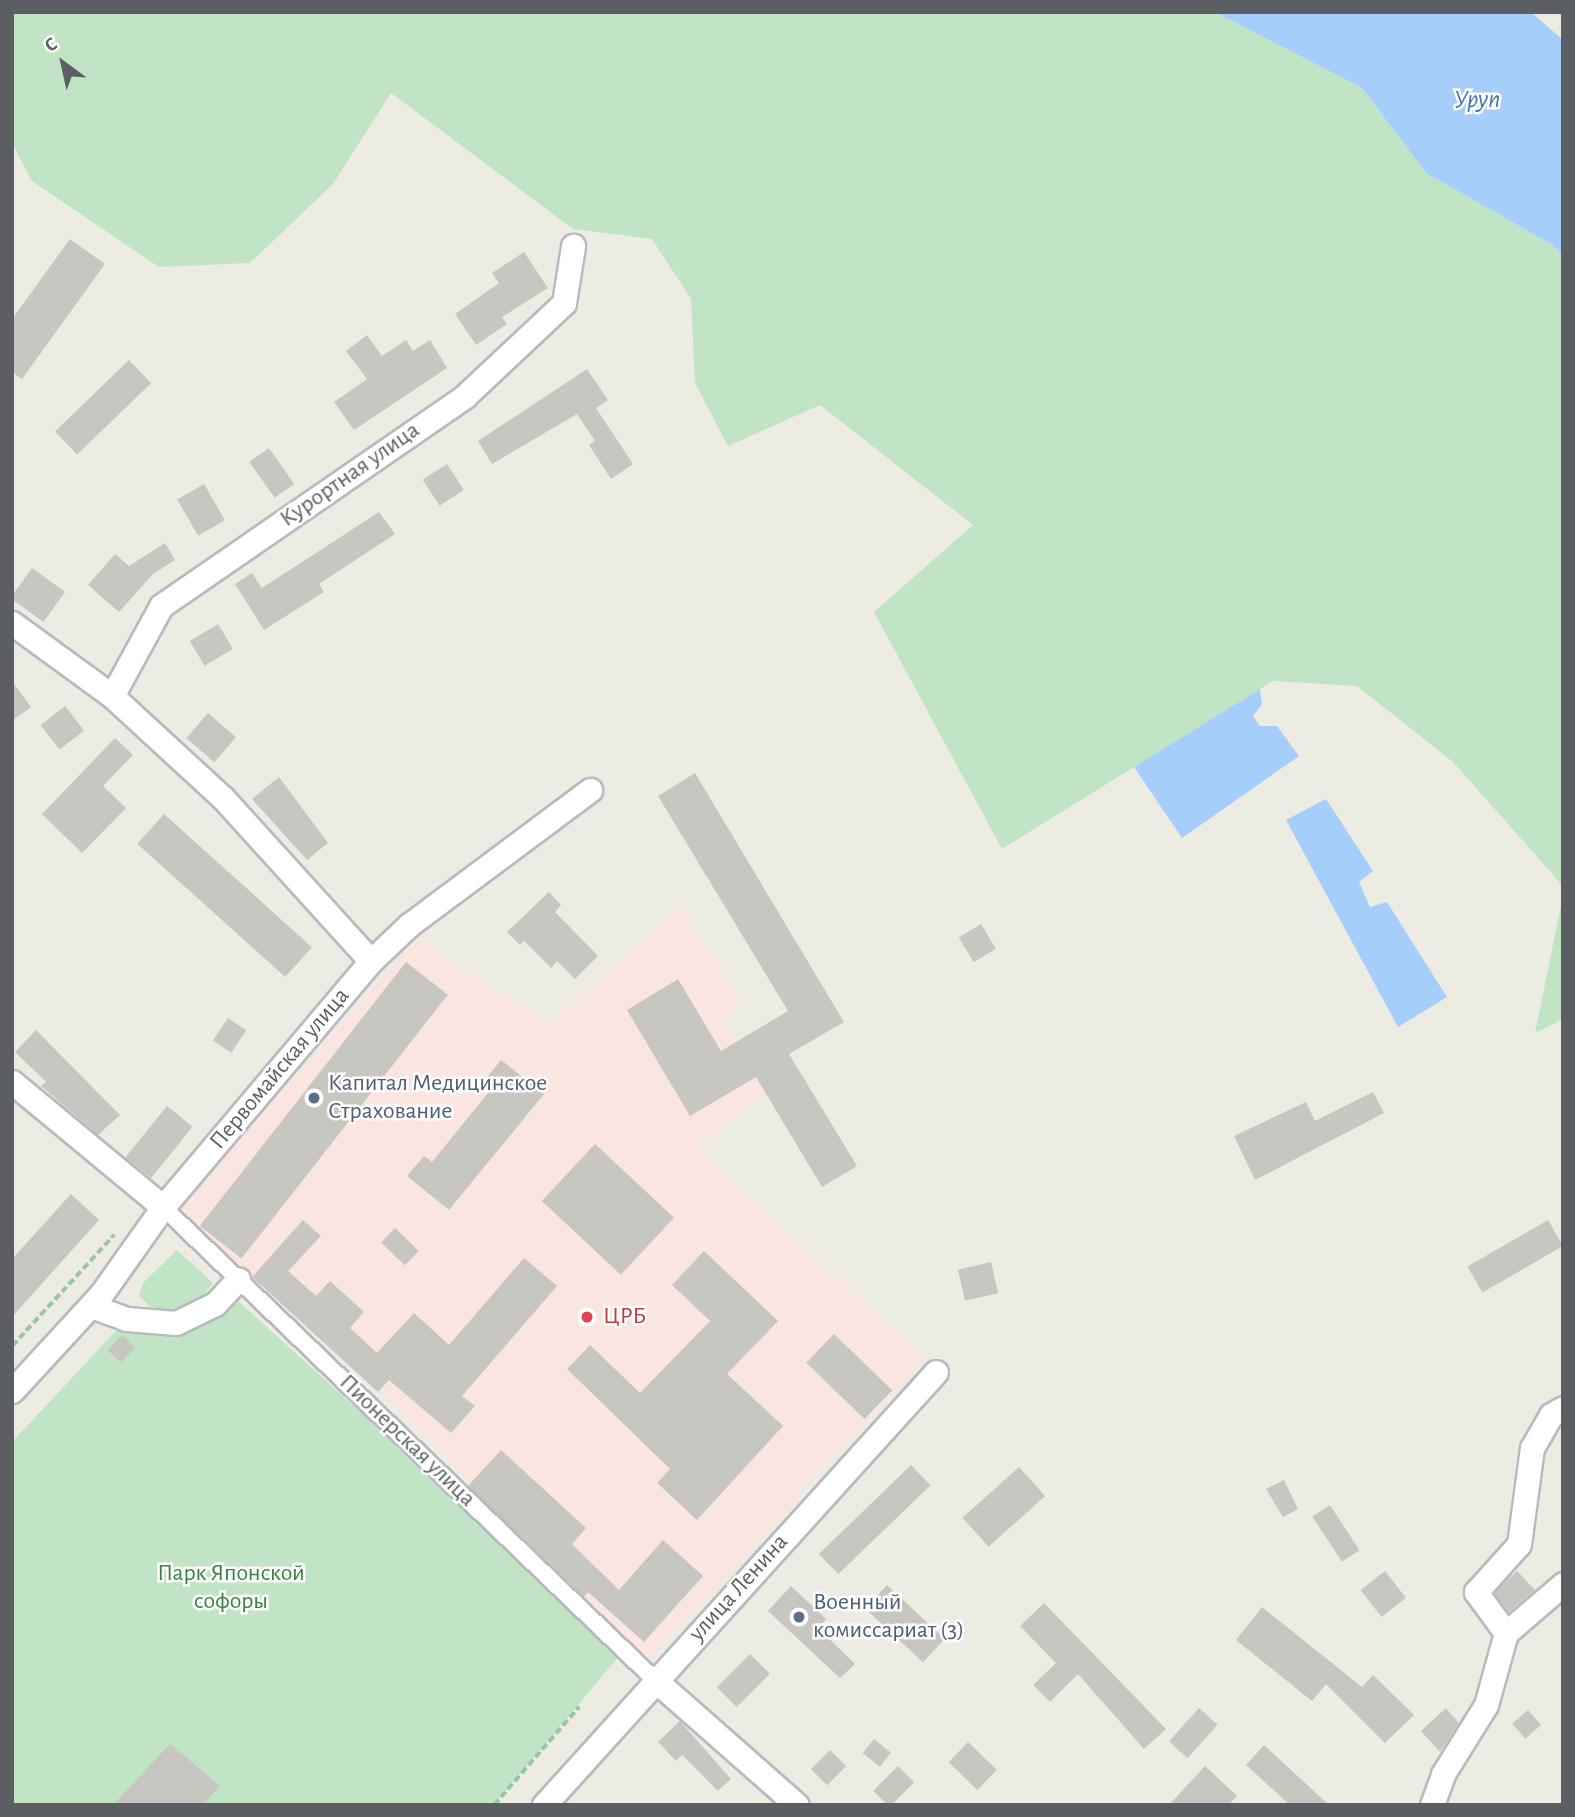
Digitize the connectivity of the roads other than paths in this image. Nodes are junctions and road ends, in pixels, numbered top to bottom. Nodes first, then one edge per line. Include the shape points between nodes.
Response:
1 (573, 246) dead end
2 (12, 623) edge
3 (112, 696) junction
4 (590, 790) dead end
5 (371, 961) junction
6 (12, 1082) edge
7 (163, 1208) junction
8 (238, 1279) junction
9 (91, 1306) junction
10 (936, 1372) dead end
11 (12, 1391) edge
12 (1563, 1408) edge
13 (1563, 1584) edge
14 (1506, 1633) junction
15 (655, 1680) junction
16 (544, 1805) edge
17 (797, 1805) edge
18 (1432, 1805) edge

1 - 3 street, Курортная улица via 564,303 465,396 161,606
2 - 3 street
3 - 5 street via 223,798
4 - 5 street, Первомайская улица via 409,925
5 - 7 street, Первомайская улица
6 - 7 street, Пионерская улица
7 - 8 street, Пионерская улица
7 - 9 street, Первомайская улица
8 - 9 street via 215,1304 176,1323 127,1319
8 - 15 street, Пионерская улица
9 - 11 street, Первомайская улица
10 - 15 street, улица Ленина
12 - 14 street via 1551,1415 1532,1448 1519,1544 1476,1592
13 - 14 street
14 - 18 street via 1486,1705 1443,1774
15 - 16 street, улица Ленина
15 - 17 street, Пионерская улица

